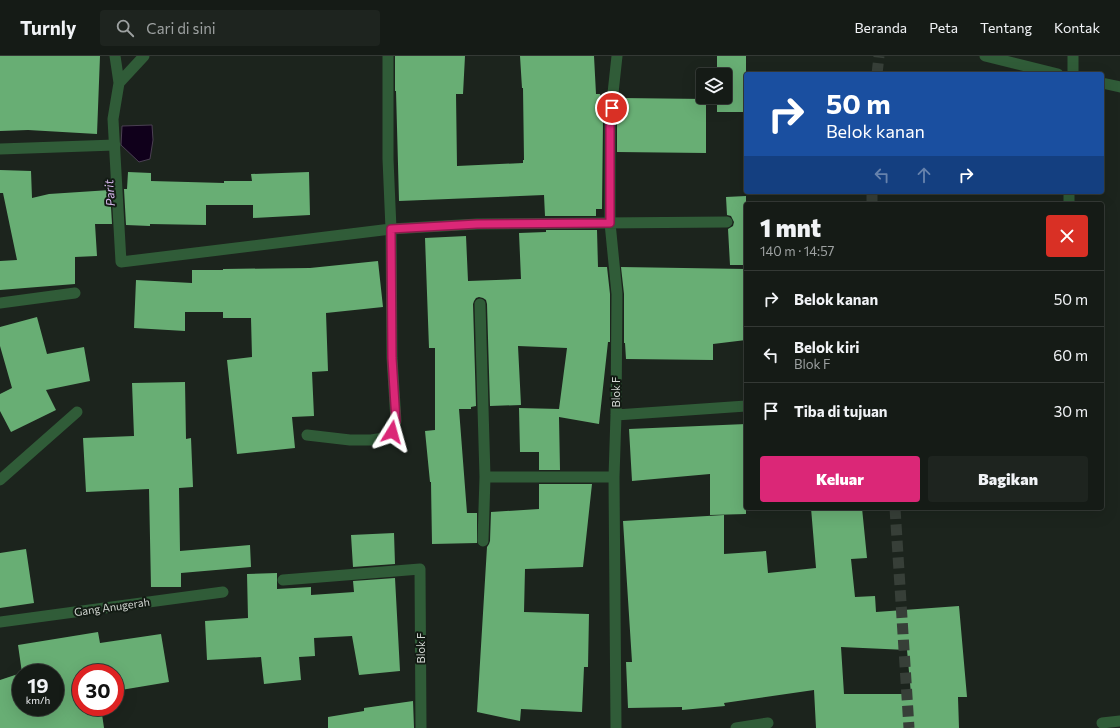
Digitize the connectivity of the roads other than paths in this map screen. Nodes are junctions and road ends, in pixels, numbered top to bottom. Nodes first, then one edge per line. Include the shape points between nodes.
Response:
1 (115, 56) edge
2 (144, 56) edge
3 (388, 56) edge
4 (617, 56) edge
5 (985, 56) edge
6 (1073, 56) edge
7 (1050, 72) edge
8 (1073, 72) edge
9 (119, 83) junction
10 (1104, 83) edge
11 (1120, 87) edge
12 (115, 145) junction
13 (0, 149) edge
14 (727, 222) dead end
15 (610, 223) junction
16 (391, 229) junction
17 (75, 293) dead end
18 (0, 303) edge
19 (480, 304) dead end
20 (744, 406) edge
21 (77, 412) dead end
22 (616, 415) junction
23 (307, 435) dead end
24 (614, 477) junction
25 (485, 478) junction
26 (0, 480) edge
27 (483, 541) dead end
28 (283, 580) dead end
29 (224, 592) dead end
30 (0, 622) edge
31 (1120, 721) edge
32 (768, 723) dead end
33 (1102, 723) dead end
34 (421, 728) edge
35 (616, 728) edge
36 (736, 728) edge

1 - 9 street
2 - 9 street
3 - 16 street
4 - 15 street, Blok F via 610,120
5 - 7 street
6 - 8 street
9 - 12 street via 113,119
10 - 11 street
12 - 13 street
12 - 16 street via 121,262
14 - 15 street
15 - 16 street via 477,224
15 - 22 street, Blok F via 617,294
16 - 23 street via 392,358 396,421 392,432 384,438 371,440
17 - 18 street
19 - 25 street
20 - 22 street
21 - 26 street
22 - 24 street, Blok F
24 - 25 street
24 - 35 street, Blok F
25 - 27 street
28 - 34 street, Blok F via 420,569
29 - 30 street, Gang Anugerah
31 - 33 street
32 - 36 street

